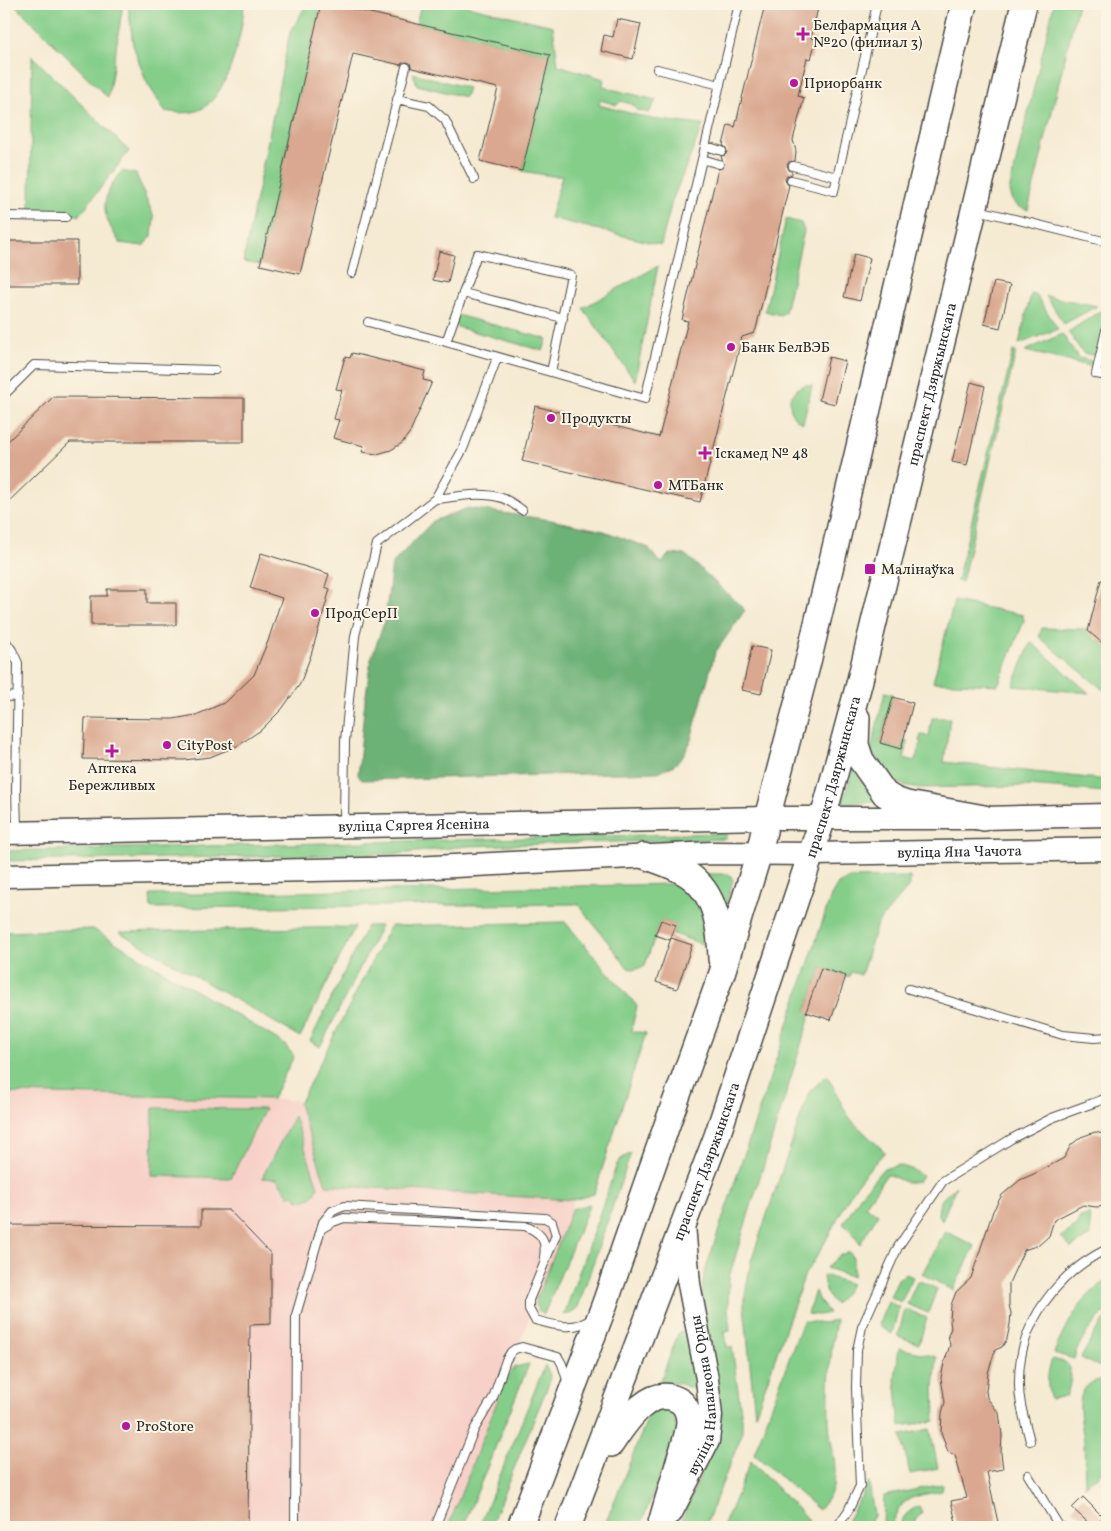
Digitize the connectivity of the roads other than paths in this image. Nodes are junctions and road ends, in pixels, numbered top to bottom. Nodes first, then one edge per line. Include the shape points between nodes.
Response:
1 (739, 4) edge
2 (877, 4) edge
3 (964, 4) edge
4 (1024, 4) edge
5 (406, 66) dead end
6 (657, 69) dead end
7 (720, 84) junction
8 (397, 99) junction
9 (706, 146) junction
10 (722, 151) dead end
11 (702, 159) junction
12 (719, 164) dead end
13 (793, 166) dead end
14 (837, 177) junction
15 (474, 179) dead end
16 (791, 180) dead end
17 (974, 209) junction
18 (4, 216) edge
19 (66, 217) dead end
20 (1107, 242) edge
21 (352, 273) dead end
22 (462, 294) junction
23 (563, 318) junction
24 (368, 322) dead end
25 (1107, 326) edge
26 (446, 342) junction
27 (497, 358) junction
28 (215, 370) dead end
29 (551, 372) junction
30 (1107, 376) edge
31 (4, 394) edge
32 (435, 499) junction
33 (522, 510) dead end
34 (4, 639) edge
35 (859, 684) junction
36 (18, 696) junction
37 (4, 697) edge
38 (1107, 815) edge
39 (767, 818) junction
40 (823, 818) junction
41 (984, 818) junction
42 (344, 827) junction
43 (11, 832) edge
44 (1107, 849) edge
45 (760, 853) junction
46 (812, 854) junction
47 (644, 856) junction
48 (4, 876) edge
49 (722, 973) junction
50 (909, 989) dead end
51 (1107, 1037) edge
52 (1107, 1098) edge
53 (684, 1226) junction
54 (321, 1228) junction
55 (1107, 1249) edge
56 (543, 1266) junction
57 (604, 1306) junction
58 (570, 1397) junction
59 (1030, 1440) dead end
60 (590, 1472) junction
61 (1028, 1475) dead end
62 (295, 1527) edge
63 (435, 1527) edge
64 (520, 1527) edge
65 (568, 1527) edge
66 (660, 1527) edge
67 (664, 1527) edge
68 (837, 1527) edge
69 (1062, 1527) edge

1 - 7 lane
2 - 14 lane
3 - 39 main road via 807,666
4 - 17 main road, праспект Дзяржынскага
5 - 8 lane
6 - 7 lane
7 - 9 lane
8 - 15 lane via 429,106 445,120
8 - 21 lane
9 - 10 lane
9 - 11 lane
11 - 12 lane
11 - 29 lane via 645,399
13 - 14 lane
14 - 16 lane via 834,190
17 - 20 lane
17 - 35 main road, праспект Дзяржынскага
18 - 19 lane
22 - 23 lane
22 - 23 lane via 477,254 571,275
22 - 26 lane
23 - 29 lane
24 - 26 lane
25 - 30 lane via 1096,374
26 - 27 lane
27 - 29 lane
27 - 32 lane via 463,450
28 - 31 lane via 34,365
32 - 33 lane via 485,495 503,498
32 - 42 lane via 377,544 355,636 345,741
34 - 36 lane via 18,663
35 - 40 main road, праспект Дзяржынскага
35 - 41 main road via 856,745 860,760 885,794 907,804
36 - 37 lane
36 - 43 lane via 16,790
38 - 41 main road
39 - 40 main road, вуліца Сяргея Ясеніна
39 - 42 main road, вуліца Сяргея Ясеніна
39 - 45 main road
40 - 41 main road
40 - 46 main road, праспект Дзяржынскага
42 - 43 main road, вуліца Сяргея Ясеніна
44 - 46 main road, вуліца Яна Чачота
45 - 46 main road
45 - 47 main road
45 - 49 main road
46 - 53 main road, праспект Дзяржынскага
47 - 48 main road via 414,868
47 - 49 main road via 680,870 709,897 716,912
49 - 57 main road
50 - 51 lane via 1063,1035
52 - 68 lane via 1052,1118 943,1181 898,1247 862,1327 857,1350 856,1388 860,1486
53 - 60 main road, праспект Дзяржынскага
53 - 67 main road, вуліца Напалеона Орды via 689,1284 712,1416 708,1440
54 - 56 lane via 344,1218 525,1226 536,1230 544,1239
54 - 56 lane via 332,1211 345,1206 538,1216 552,1222 556,1235
54 - 62 lane via 296,1315
55 - 59 lane via 1088,1258 1066,1277 1032,1322 1019,1379 1021,1407
56 - 57 lane via 529,1300 529,1309 535,1320 573,1326 588,1321
57 - 58 main road
58 - 63 lane via 566,1372 558,1357 522,1347 515,1349 506,1360 494,1398 474,1430
58 - 64 main road
60 - 65 main road, праспект Дзяржынскага
60 - 66 main road via 630,1417 645,1403 667,1396 684,1404 688,1412 688,1432
61 - 69 lane

